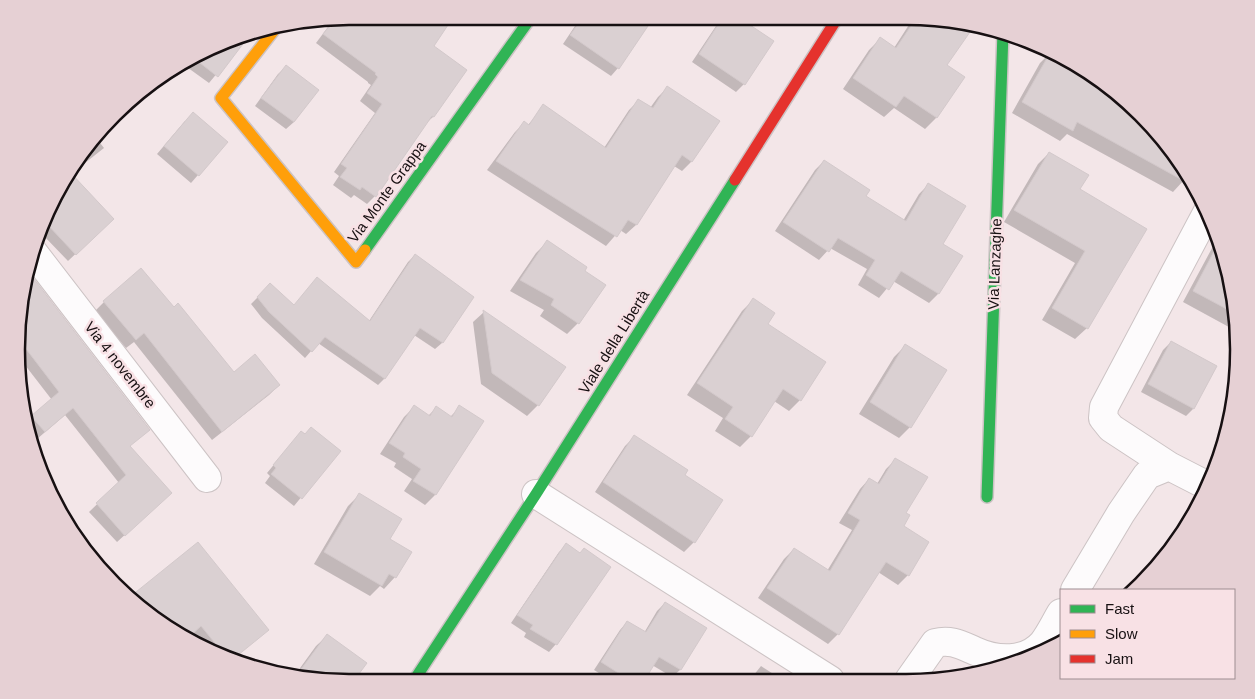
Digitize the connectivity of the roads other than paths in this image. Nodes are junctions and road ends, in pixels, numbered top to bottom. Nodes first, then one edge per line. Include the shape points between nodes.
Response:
1 (526, 25) edge
2 (833, 25) edge
3 (270, 35) edge
4 (1003, 40) edge
5 (1203, 220) edge
6 (38, 259) edge
7 (1169, 466) junction
8 (207, 478) dead end
9 (1201, 483) edge
10 (536, 494) junction
11 (987, 497) dead end
12 (1076, 589) edge
13 (1060, 615) edge
14 (1040, 645) edge
15 (1006, 658) edge
16 (418, 674) edge
17 (821, 674) edge
18 (913, 674) edge

1 - 3 street, Via Monte Grappa via 356,262 221,98
2 - 10 street, Viale della Libertà
4 - 11 street, Via Lanzaghe
5 - 7 street via 1104,407 1103,418 1111,428
6 - 8 street, Via 4 novembre
7 - 9 street
7 - 12 street via 1147,475
10 - 16 street, Viale della Libertà
10 - 17 street
13 - 14 street
15 - 18 street via 989,657 952,641 943,641 935,643

